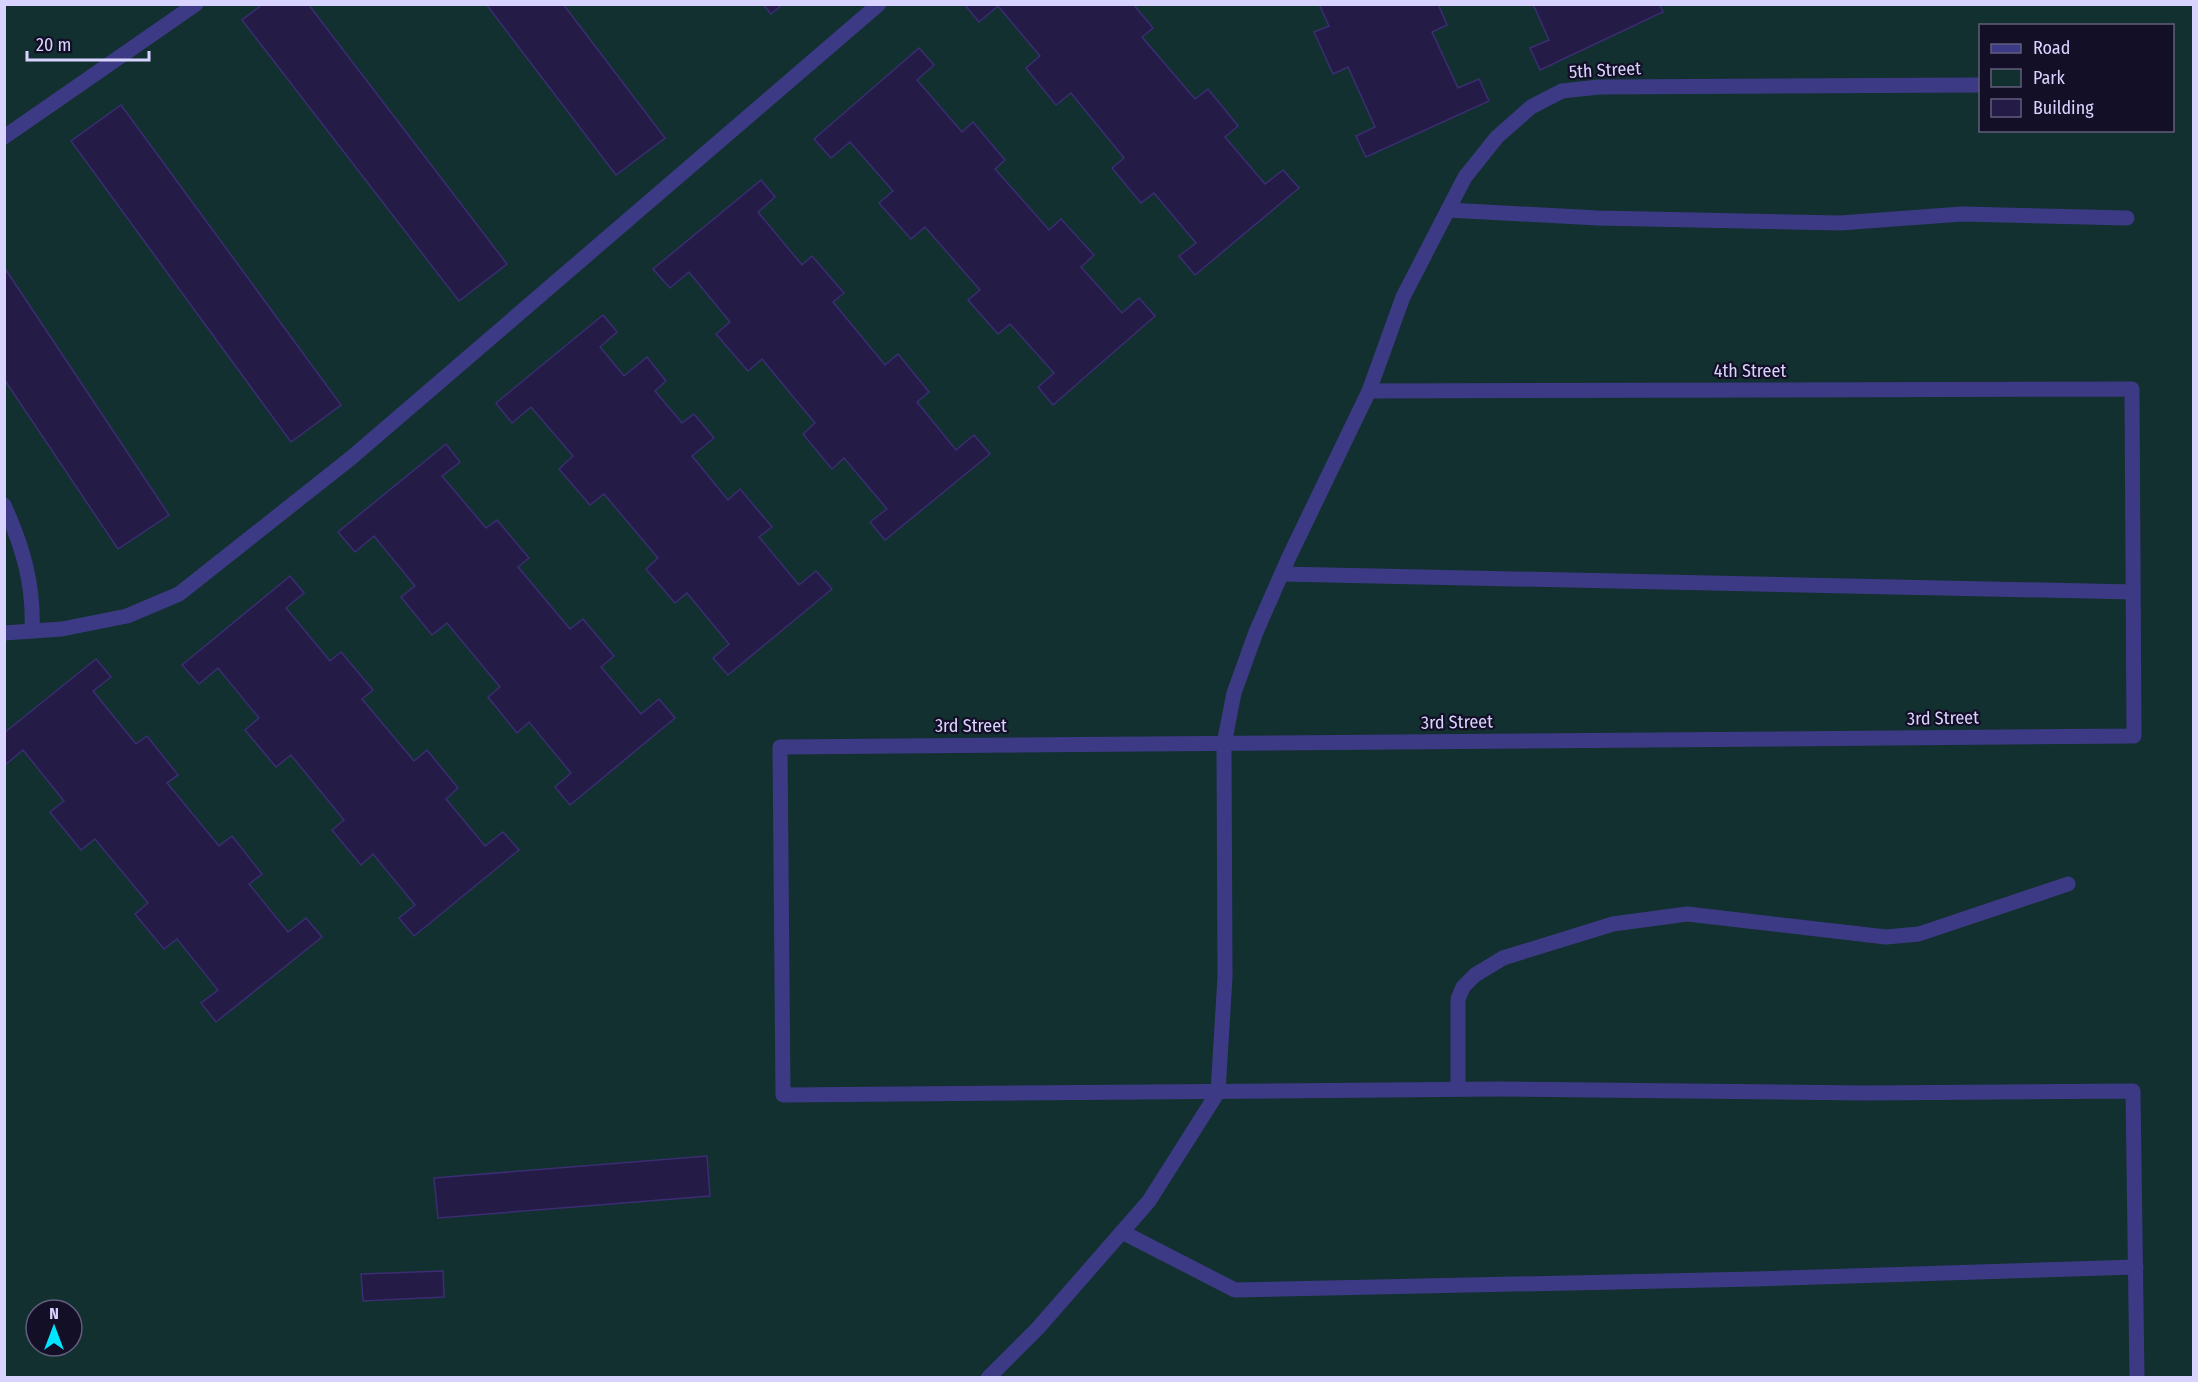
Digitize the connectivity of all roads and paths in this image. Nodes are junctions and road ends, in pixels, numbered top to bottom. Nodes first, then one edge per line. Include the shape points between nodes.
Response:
1 (196, 4) edge
2 (879, 4) edge
3 (1979, 85) edge
4 (4, 137) edge
5 (1448, 210) junction
6 (2127, 218) dead end
7 (1369, 391) junction
8 (4, 505) edge
9 (1282, 574) junction
10 (2133, 592) junction
11 (32, 631) junction
12 (4, 633) edge
13 (1224, 744) junction
14 (2068, 884) dead end
15 (1458, 1089) junction
16 (1218, 1092) junction
17 (1122, 1232) junction
18 (2136, 1267) junction
19 (988, 1377) edge
20 (2137, 1377) edge

1 - 4 street
2 - 11 street via 351,459 179,594 127,616
3 - 5 street, 5th Street via 1599,87 1562,91 1531,107 1497,137 1465,177
5 - 6 street via 1598,218 1840,223 1962,214
5 - 7 street, 5th Street via 1403,297
7 - 9 street, 5th Street
7 - 10 street, 4th Street via 2132,389
8 - 11 street via 22,546 33,600
9 - 10 street
9 - 13 street, 5th Street via 1234,693
10 - 13 street, 3rd Street via 2134,736
11 - 12 street
13 - 16 street, 5th Street via 1225,977
13 - 16 street, 3rd Street via 780,747 783,1095
14 - 15 street via 1919,934 1886,937 1687,914 1613,924 1503,958 1475,975 1458,999
15 - 16 street
15 - 18 street via 2133,1091
16 - 17 street via 1149,1201
17 - 18 street via 1235,1290
17 - 19 street via 1038,1328
18 - 20 street

